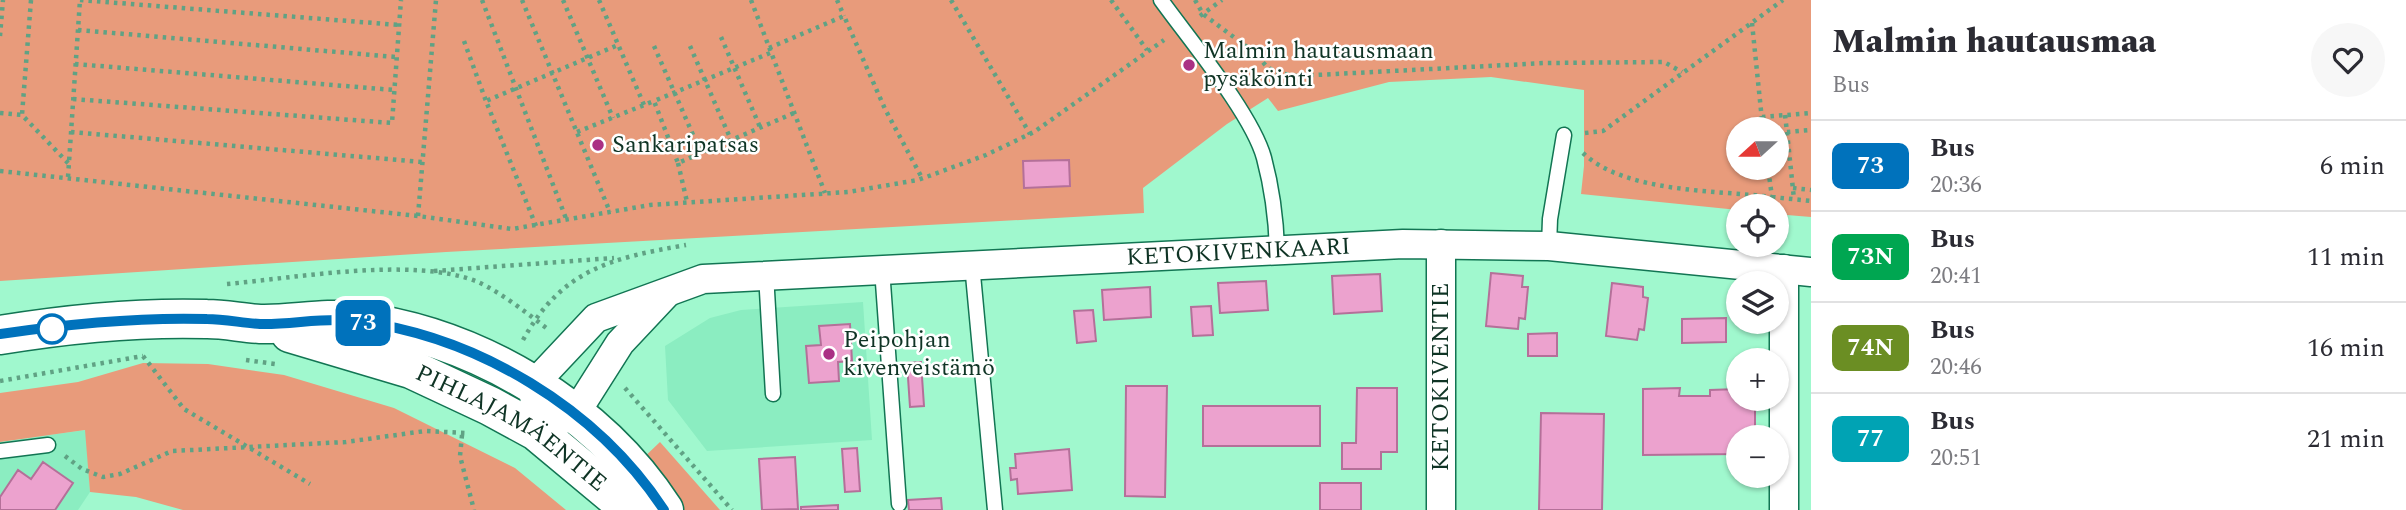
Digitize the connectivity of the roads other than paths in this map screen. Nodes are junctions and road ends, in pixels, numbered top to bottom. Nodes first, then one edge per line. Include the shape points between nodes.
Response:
1 (1161, 0) edge
2 (1564, 135) road end
3 (1441, 244) junction
4 (1549, 246) junction
5 (1277, 249) junction
6 (972, 264) junction
7 (882, 269) junction
8 (1798, 271) edge
9 (766, 274) junction
10 (667, 293) junction
11 (261, 324) junction
12 (0, 335) edge
13 (533, 385) junction
14 (773, 394) dead end
15 (575, 414) junction
16 (536, 431) junction
17 (48, 445) road end
18 (0, 451) edge
19 (899, 504) dead end
20 (631, 510) edge
21 (664, 510) edge
22 (995, 510) edge
23 (1441, 510) edge
24 (1784, 510) edge

1 - 5 lane via 1242,114 1264,156
2 - 4 lane
3 - 4 street, KETOKIVENKAARI
3 - 5 street, KETOKIVENKAARI
3 - 23 street, KETOKIVENTIE
4 - 8 street, KETOKIVENKAARI
5 - 6 street, KETOKIVENKAARI
6 - 7 street, KETOKIVENKAARI
6 - 22 lane
7 - 9 street, KETOKIVENKAARI
7 - 19 lane
8 - 24 street
9 - 10 street, KETOKIVENKAARI via 703,279
9 - 14 lane
10 - 13 street, KETOKIVENKAARI via 596,318
10 - 15 street, KETOKIVENKAARI via 620,343
11 - 12 main road, PIHLAJAMÄENTIE via 207,319 145,321
11 - 13 main road, PIHLAJAMÄENTIE via 355,321 429,338 507,369
11 - 16 main road, PIHLAJAMÄENTIE via 411,369
13 - 15 main road, PIHLAJAMÄENTIE
13 - 16 street
15 - 16 street
15 - 21 main road, PIHLAJAMÄENTIE via 624,460
16 - 20 main road, PIHLAJAMÄENTIE
17 - 18 lane

